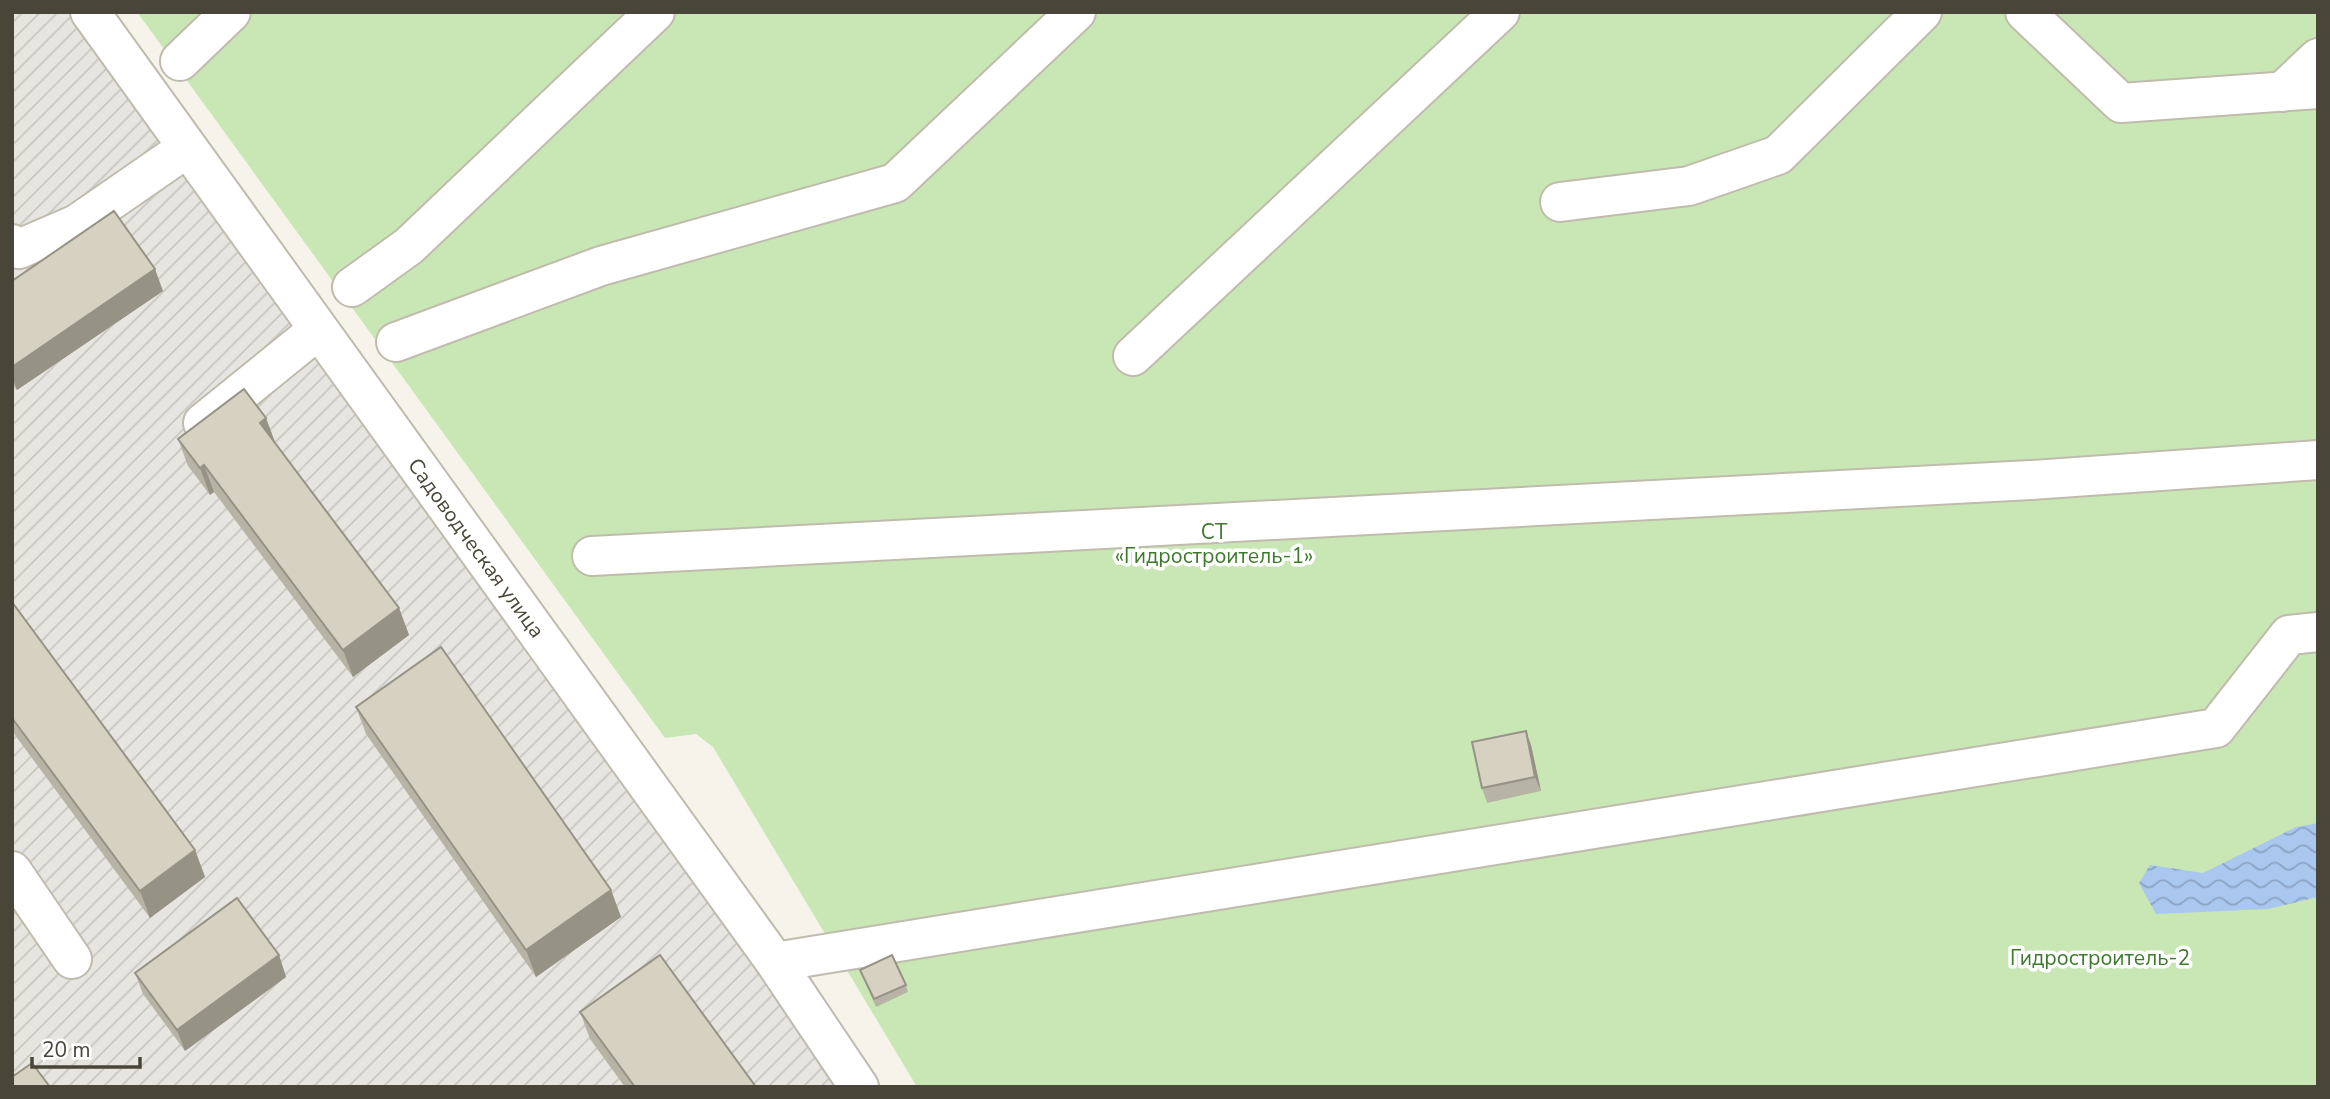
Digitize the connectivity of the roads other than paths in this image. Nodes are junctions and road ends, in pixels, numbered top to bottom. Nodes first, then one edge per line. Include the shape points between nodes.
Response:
1 (89, 12) edge
2 (231, 12) edge
3 (655, 12) edge
4 (1076, 12) edge
5 (1500, 12) edge
6 (1922, 12) edge
7 (2025, 12) edge
8 (2318, 58) edge
9 (180, 61) dead end
10 (2300, 90) edge
11 (187, 148) junction
12 (1560, 202) dead end
13 (12, 244) edge
14 (352, 287) dead end
15 (318, 330) junction
16 (396, 342) dead end
17 (1133, 356) dead end
18 (184, 437) edge
19 (2318, 460) edge
20 (592, 556) dead end
21 (2318, 632) edge
22 (12, 871) edge
23 (72, 959) dead end
24 (775, 962) junction
25 (859, 1087) edge

1 - 11 street, Садоводческая улица
2 - 9 street
3 - 14 street via 409,246
4 - 16 street via 895,183 601,266
5 - 17 street
6 - 12 street via 1778,155 1689,186
7 - 10 street via 2121,103
8 - 10 street
11 - 13 street via 77,224 19,249
11 - 15 street, Садоводческая улица
15 - 18 street
15 - 24 street, Садоводческая улица
19 - 20 street via 2031,480
21 - 24 street via 2289,635 2216,727
22 - 23 street
24 - 25 street, Садоводческая улица

